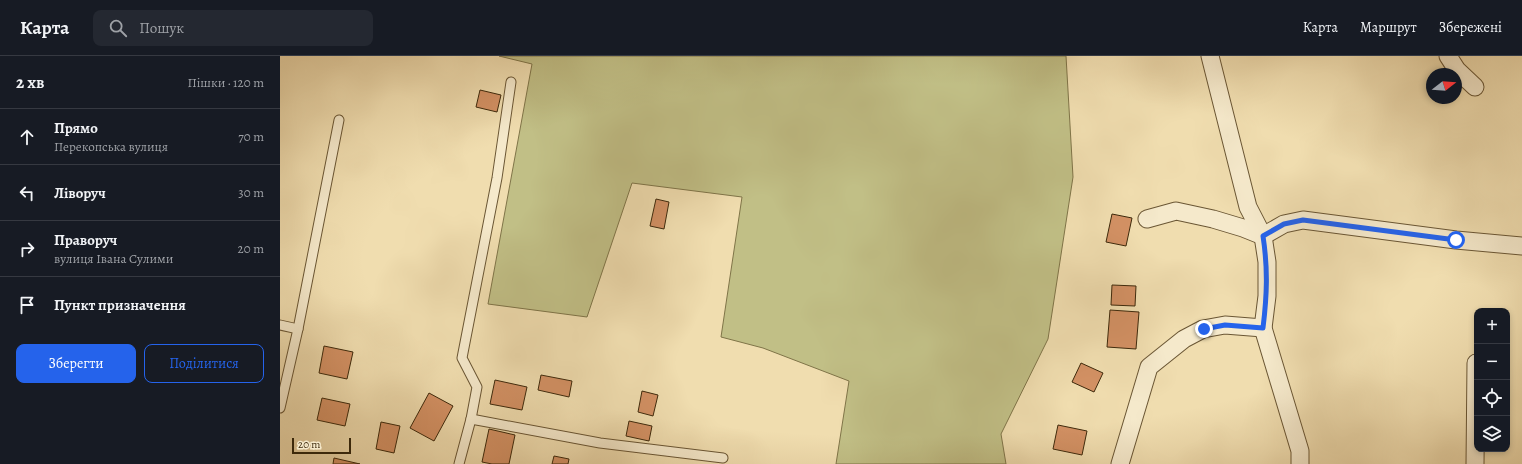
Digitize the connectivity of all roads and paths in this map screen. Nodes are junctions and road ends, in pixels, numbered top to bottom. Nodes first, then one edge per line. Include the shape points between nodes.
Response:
1 (1210, 56) edge
2 (1448, 56) edge
3 (511, 82) dead end
4 (1475, 87) dead end
5 (339, 120) dead end
6 (1147, 219) dead end
7 (1263, 236) junction
8 (1522, 246) edge
9 (280, 325) edge
10 (1263, 328) junction
11 (298, 329) junction
12 (1476, 380) edge
13 (280, 408) edge
14 (471, 419) junction
15 (723, 458) dead end
16 (459, 464) edge
17 (1120, 464) edge
18 (1300, 464) edge
19 (1475, 464) edge

1 - 7 street via 1248,207
2 - 4 street via 1457,70
3 - 14 lane via 497,178 462,358 476,387
5 - 11 lane
6 - 7 street via 1176,212 1213,219
7 - 8 street via 1284,224 1303,220
7 - 10 street via 1267,262 1267,290
9 - 11 lane
10 - 17 street via 1225,325 1204,329 1184,339 1149,367
10 - 18 street via 1300,451
11 - 13 lane
12 - 19 street
14 - 15 lane via 600,443
14 - 16 lane

